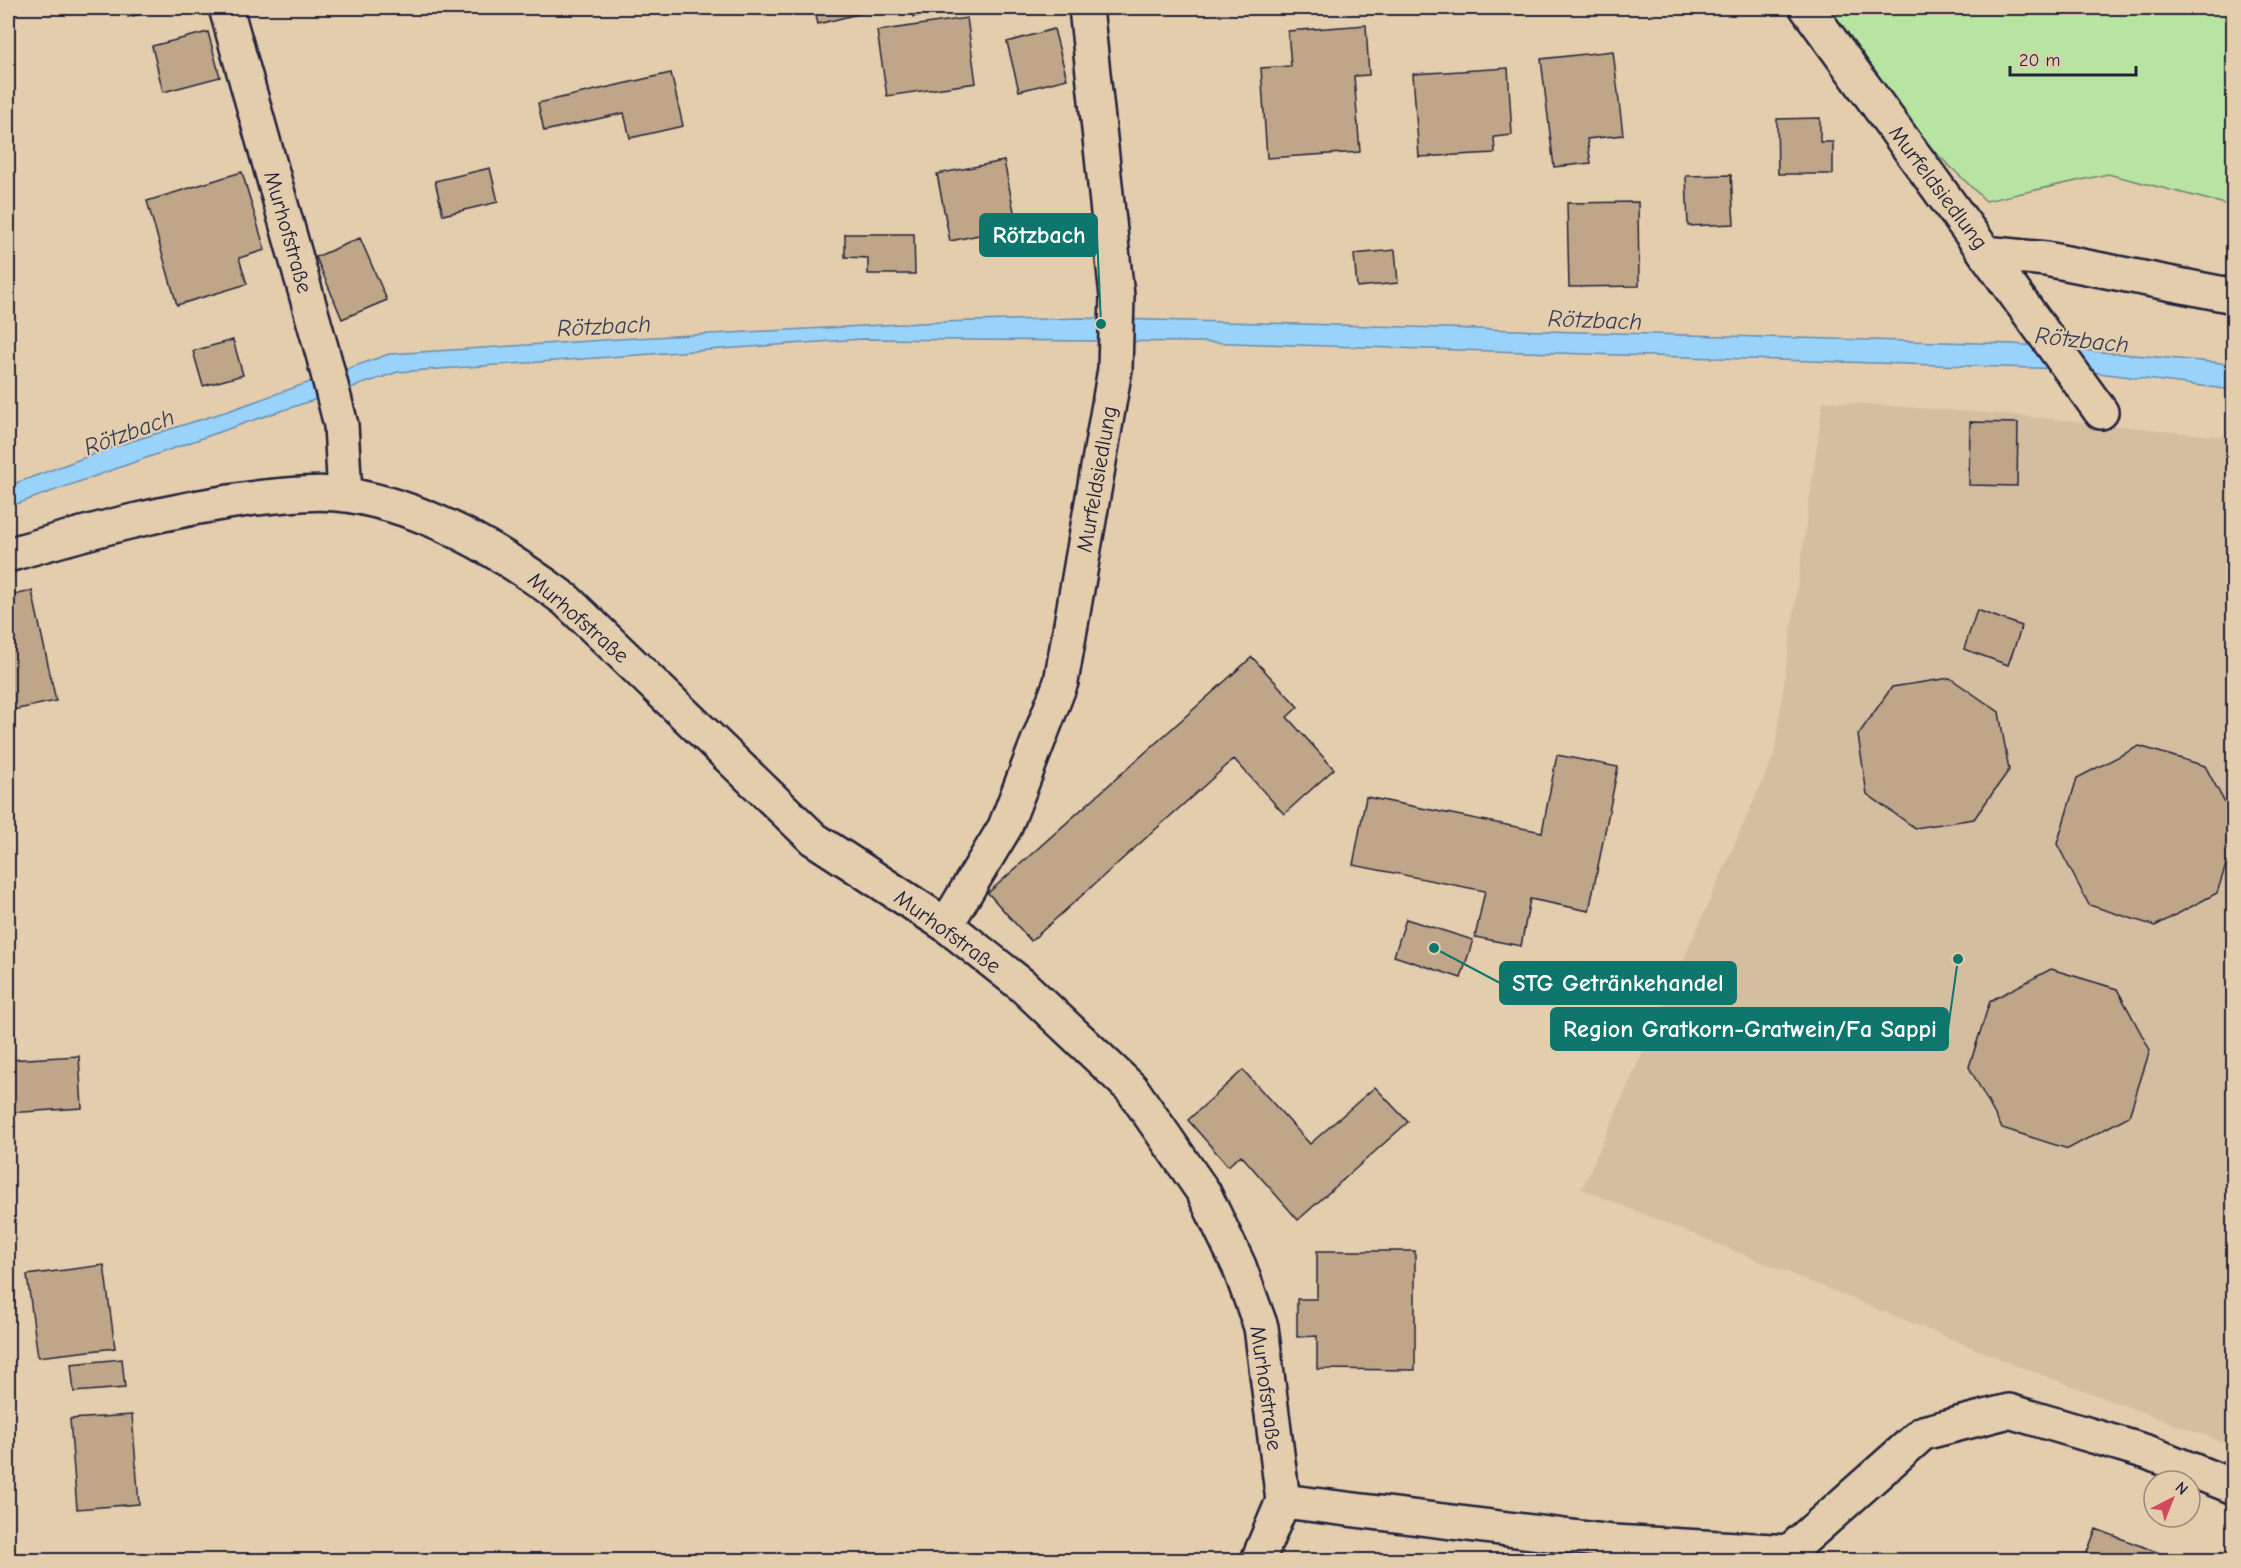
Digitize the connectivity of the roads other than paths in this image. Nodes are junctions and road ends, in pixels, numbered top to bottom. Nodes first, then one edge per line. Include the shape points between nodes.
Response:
1 (226, 8) edge
2 (1086, 8) edge
3 (1807, 8) edge
4 (1985, 253) junction
5 (2234, 296) edge
6 (2101, 412) dead end
7 (345, 495) junction
8 (8, 555) edge
9 (946, 925) junction
10 (2234, 1487) edge
11 (1283, 1501) junction
12 (1258, 1560) edge

1 - 7 street, Murhofstraße via 324,358 340,425
2 - 9 street, Murfeldsiedlung via 1117,296 1115,369 1061,682 1005,827
3 - 4 street, Murfeldsiedlung
4 - 5 street, Murfeldsiedlung via 2046,258
4 - 6 street
7 - 8 street, Murhofstraße via 286,495 223,502
7 - 9 street, Murhofstraße via 390,504 434,520 522,567 566,600 814,839
9 - 11 street, Murhofstraße via 1022,985 1132,1089 1204,1193 1239,1266 1261,1327
10 - 11 street via 2146,1452 2009,1411 1923,1433 1789,1552 1613,1542
11 - 12 street

